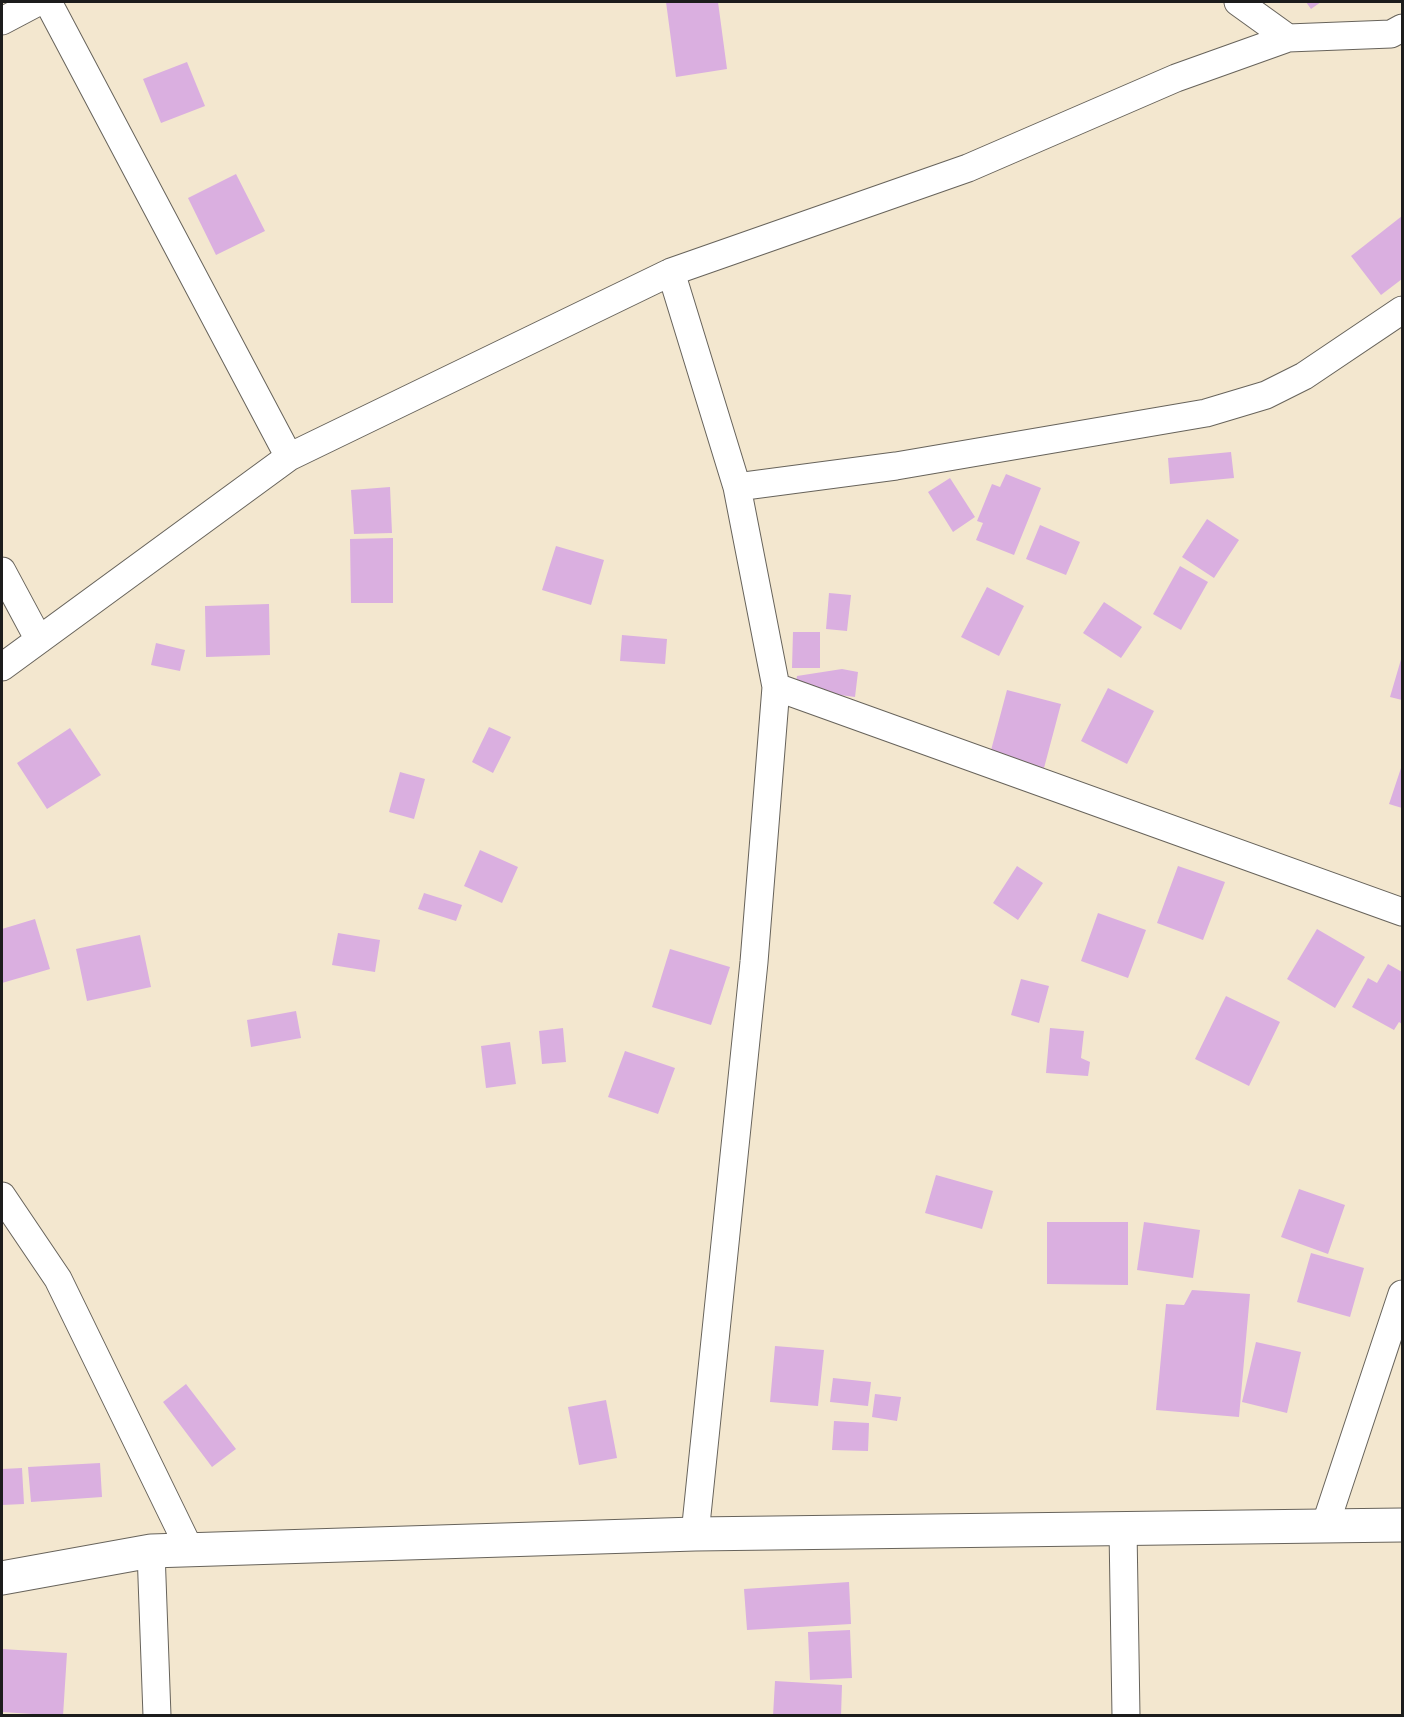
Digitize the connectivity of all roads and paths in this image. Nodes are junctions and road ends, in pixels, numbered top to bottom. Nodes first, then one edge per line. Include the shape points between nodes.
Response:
1 (38, 2) edge
2 (48, 2) edge
3 (1238, 2) edge
4 (2, 21) edge
5 (1288, 38) junction
6 (1399, 38) edge
7 (671, 272) junction
8 (1402, 310) edge
9 (289, 457) junction
10 (737, 487) junction
11 (2, 571) edge
12 (39, 640) junction
13 (2, 667) edge
14 (776, 687) junction
15 (1402, 912) edge
16 (2, 1196) edge
17 (1402, 1294) edge
18 (1402, 1525) edge
19 (1324, 1526) junction
20 (1124, 1529) junction
21 (695, 1534) junction
22 (190, 1550) junction
23 (151, 1551) junction
24 (2, 1578) edge
25 (157, 1716) edge
26 (1126, 1716) edge

1 - 4 street
2 - 9 street
3 - 5 street
5 - 6 street
5 - 7 street via 1176,78 968,168
7 - 9 street
7 - 10 street
8 - 10 street via 1304,376 1266,395 1206,413 896,466
9 - 12 street
10 - 14 street
11 - 12 street
12 - 13 street
14 - 15 street
14 - 21 street via 754,962
16 - 22 street via 58,1279
17 - 19 street
18 - 19 main road
19 - 20 main road
20 - 21 main road
20 - 26 street
21 - 22 main road
22 - 23 main road
23 - 24 main road
23 - 25 street

